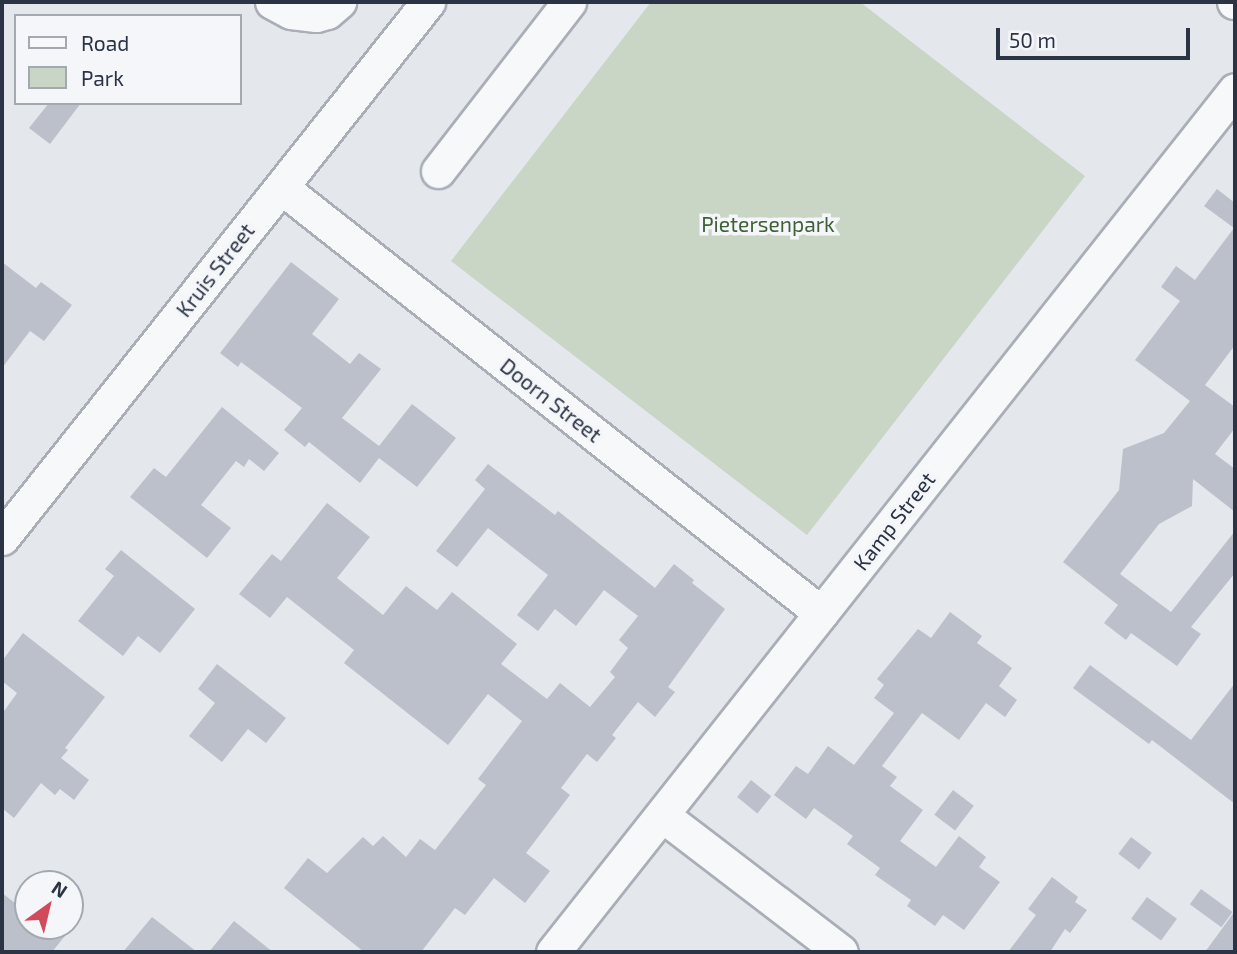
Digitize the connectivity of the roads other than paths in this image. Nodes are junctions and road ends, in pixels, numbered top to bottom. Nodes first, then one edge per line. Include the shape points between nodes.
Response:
1 (272, 2) edge
2 (340, 2) edge
3 (428, 2) edge
4 (569, 2) edge
5 (1235, 90) edge
6 (438, 171) dead end
7 (281, 187) junction
8 (2, 538) edge
9 (821, 613) junction
10 (663, 815) junction
11 (553, 952) edge
12 (841, 952) edge

1 - 2 street via 291,12 316,15
3 - 7 street, Kruis Street
4 - 6 street
5 - 9 street, Kamp Street
7 - 8 street, Kruis Street
7 - 9 street, Doorn Street
9 - 10 street, Kamp Street
10 - 11 street, Kamp Street
10 - 12 street

